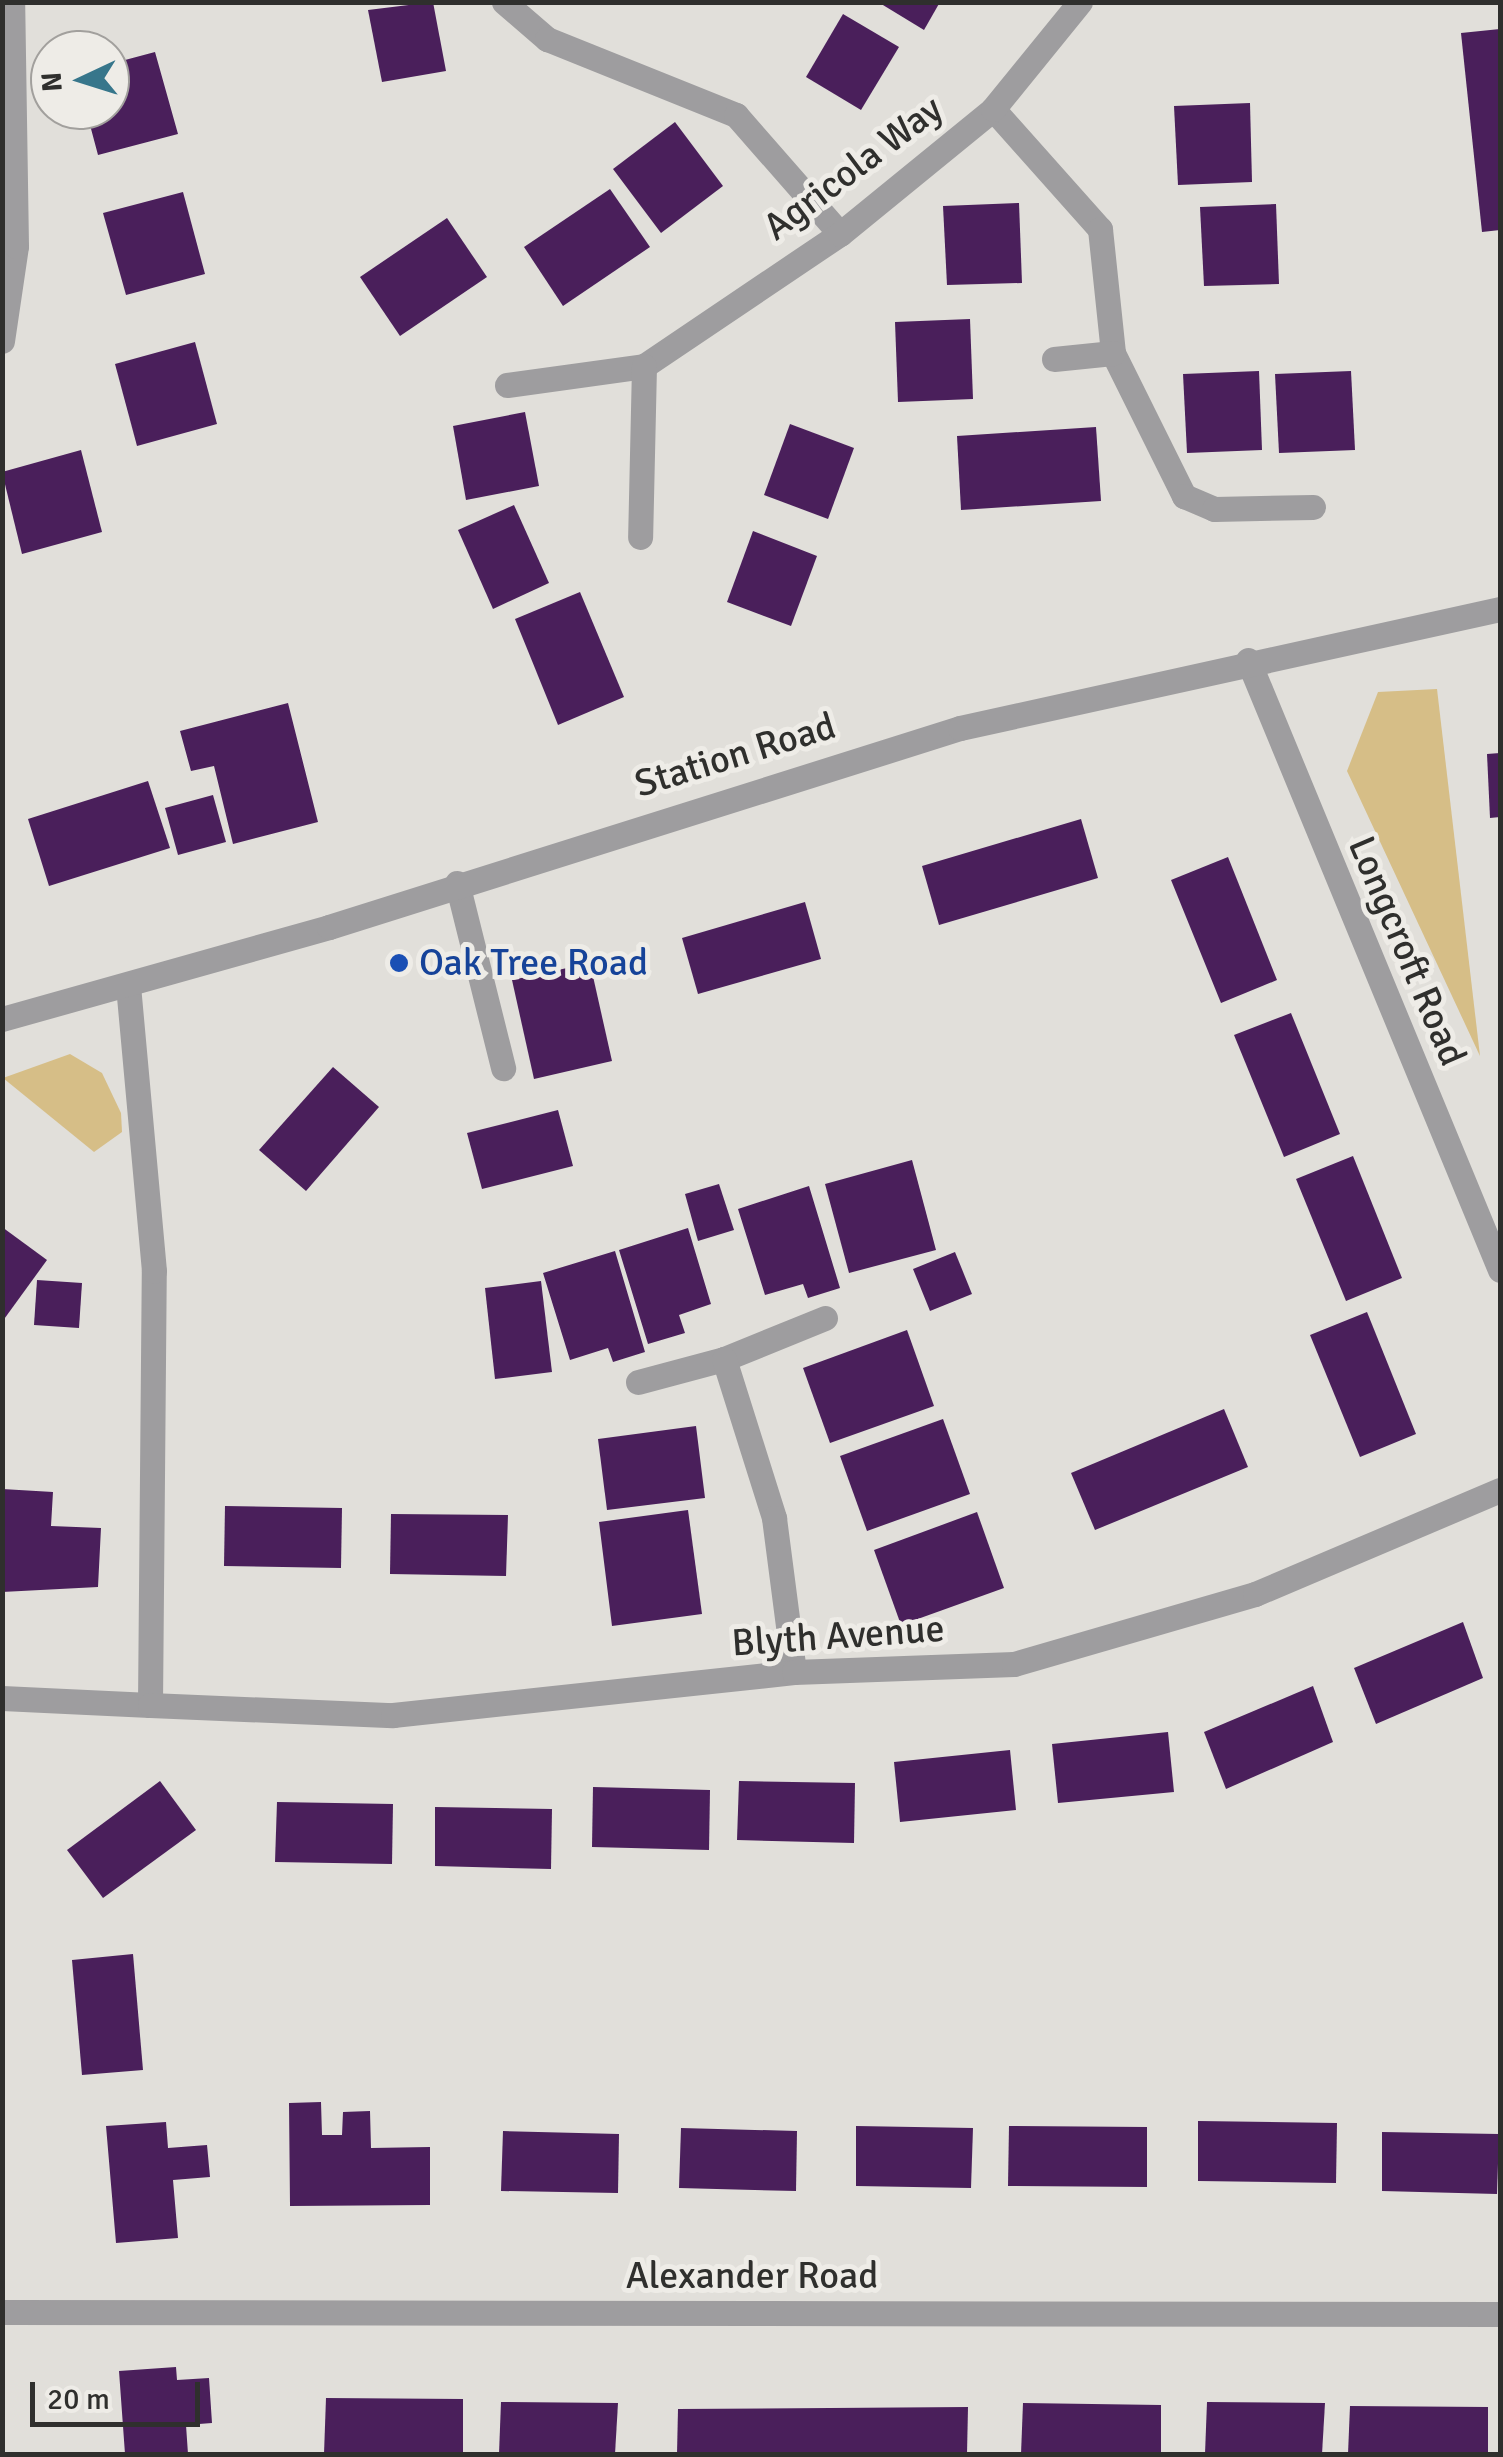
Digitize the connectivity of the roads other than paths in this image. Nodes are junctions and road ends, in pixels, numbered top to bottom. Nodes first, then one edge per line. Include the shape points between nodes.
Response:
1 (12, 2) edge
2 (504, 2) edge
3 (1080, 2) edge
4 (993, 110) junction
5 (840, 234) junction
6 (9, 246) edge
7 (2, 341) edge
8 (1114, 353) junction
9 (1054, 358) dead end
10 (644, 366) junction
11 (507, 385) dead end
12 (1313, 507) dead end
13 (640, 536) dead end
14 (1500, 608) edge
15 (1248, 660) junction
16 (457, 884) junction
17 (128, 985) junction
18 (2, 1019) edge
19 (503, 1068) dead end
20 (1500, 1270) edge
21 (825, 1318) dead end
22 (724, 1359) junction
23 (638, 1382) dead end
24 (1500, 1490) edge
25 (794, 1672) junction
26 (2, 1698) edge
27 (150, 1705) junction
28 (2, 2312) edge
29 (1500, 2314) edge

1 - 6 street
2 - 5 street via 547,39 736,115
3 - 4 street, Agricola Way
4 - 5 street, Agricola Way
4 - 8 street via 1100,229
5 - 10 street, Agricola Way
6 - 7 street
8 - 9 street
8 - 12 street via 1198,506
10 - 11 street, Agricola Way
10 - 13 street
14 - 15 street, Station Road
15 - 16 street, Station Road via 833,764
15 - 20 street, Longcroft Road
16 - 17 street, Station Road
16 - 19 street
17 - 18 street, Station Road
17 - 27 street via 154,1271
21 - 22 street
22 - 23 street
22 - 25 street via 774,1518
24 - 25 street, Blyth Avenue via 1255,1594 1014,1664
25 - 27 street, Blyth Avenue via 393,1715
26 - 27 street
28 - 29 street, Alexander Road

